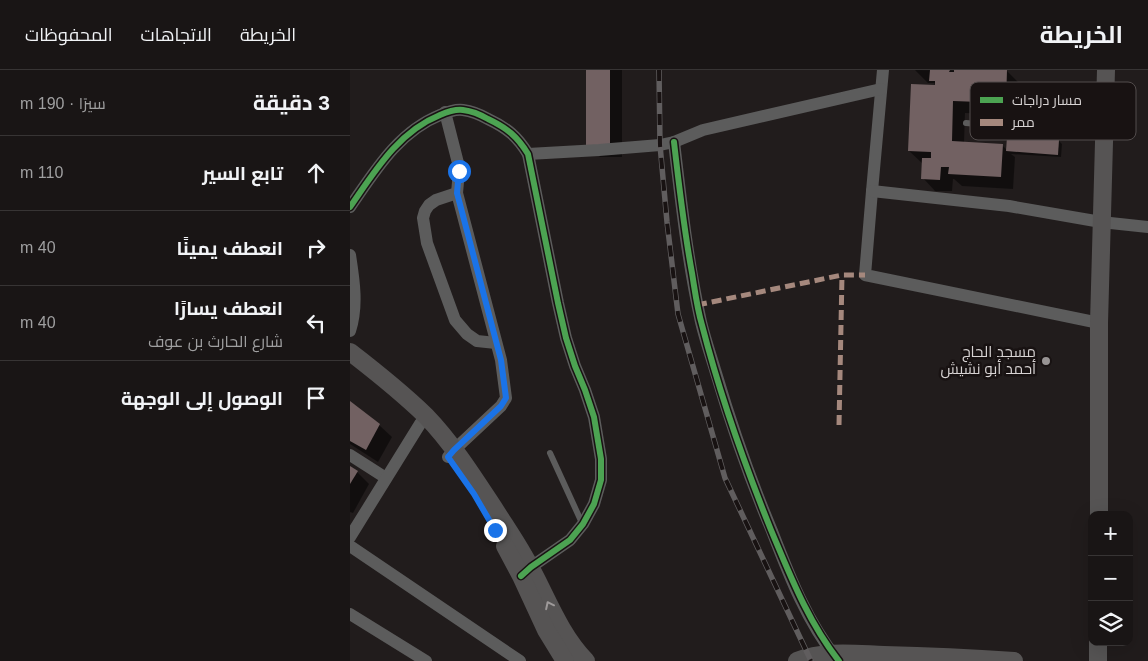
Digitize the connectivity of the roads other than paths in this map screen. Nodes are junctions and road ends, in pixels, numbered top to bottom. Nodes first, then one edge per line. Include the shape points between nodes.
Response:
1 (882, 70) edge
2 (881, 89) junction
3 (445, 112) junction
4 (966, 123) dead end
5 (970, 123) edge
6 (1104, 140) edge
7 (674, 142) junction
8 (528, 154) junction
9 (872, 191) junction
10 (457, 193) junction
11 (350, 207) edge
12 (1101, 222) junction
13 (1148, 227) edge
14 (350, 255) edge
15 (1099, 323) junction
16 (350, 331) edge
17 (496, 343) junction
18 (350, 352) edge
19 (350, 366) edge
20 (423, 420) junction
21 (451, 453) junction
22 (550, 454) dead end
23 (350, 455) edge
24 (386, 478) junction
25 (1099, 511) edge
26 (354, 520) edge
27 (583, 524) junction
28 (350, 537) edge
29 (350, 546) edge
30 (526, 572) junction
31 (350, 614) edge
32 (1098, 646) edge
33 (565, 656) edge
34 (836, 659) edge
35 (426, 661) edge
36 (520, 661) edge
37 (586, 661) edge
38 (797, 661) edge
39 (884, 661) edge
40 (1014, 661) edge
41 (1098, 661) edge

1 - 2 street
2 - 7 street via 703,130
2 - 9 street
3 - 8 street via 462,110 496,122 520,141
3 - 10 street via 458,163
3 - 11 street via 411,131 391,150
4 - 5 lane
6 - 12 street
7 - 8 street via 632,148
7 - 34 street via 697,305 723,397 751,481 779,548 812,621
8 - 27 street via 566,338 594,417 601,459 601,480 594,504
9 - 12 street via 1009,206
9 - 15 street via 865,275
10 - 17 street
10 - 17 street via 436,200 425,211 427,243 455,320 477,341
12 - 13 street
12 - 15 street
14 - 16 street via 355,306
15 - 25 street
17 - 21 street via 506,398
18 - 20 street via 382,376
19 - 20 street
20 - 21 street
20 - 24 street
21 - 30 street via 482,490 514,539
22 - 27 lane
23 - 24 street
24 - 26 street
26 - 28 street
27 - 30 street via 570,540
29 - 36 street
30 - 33 street via 546,630
31 - 35 street
32 - 41 street
33 - 37 street
34 - 38 street via 809,656
34 - 39 street
34 - 40 street via 911,655

